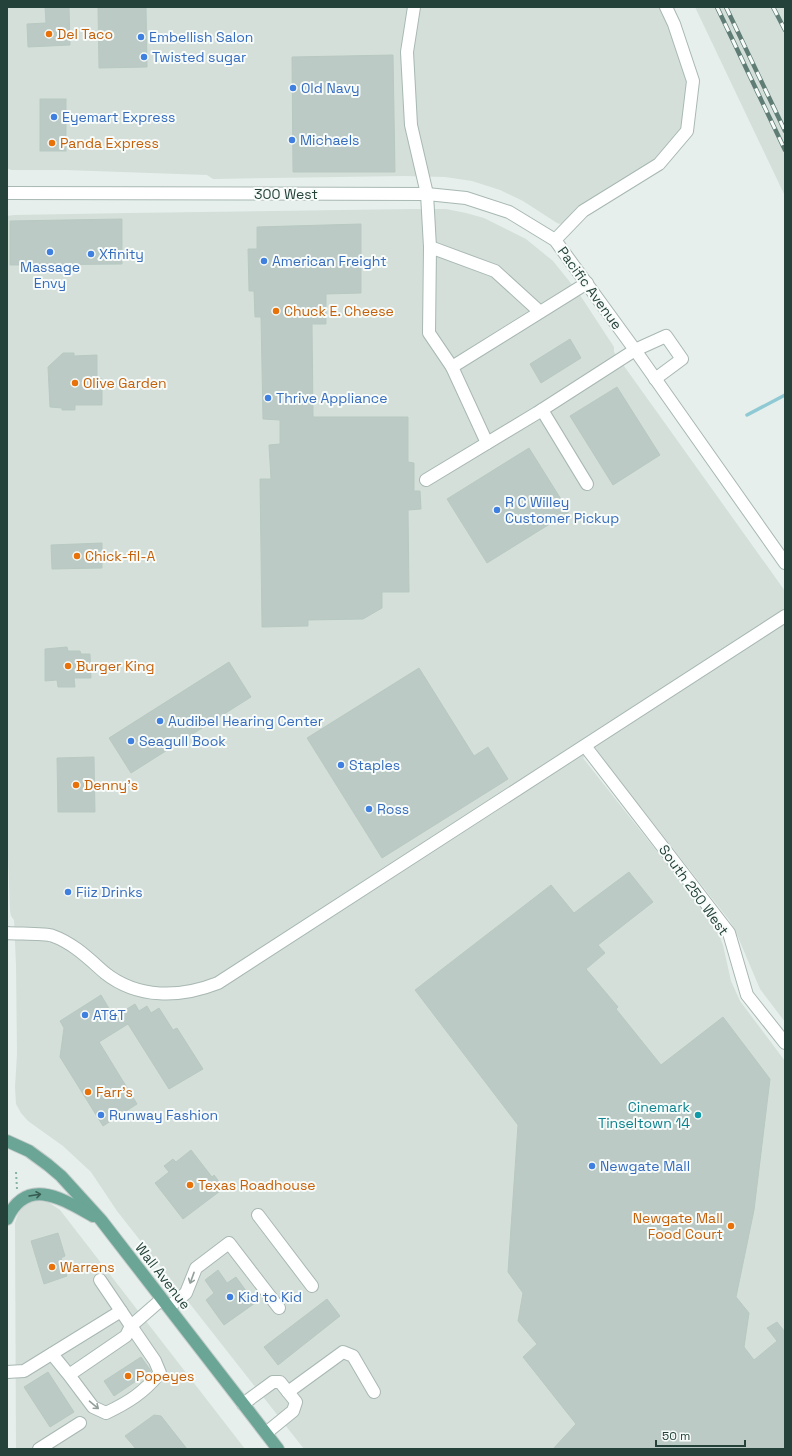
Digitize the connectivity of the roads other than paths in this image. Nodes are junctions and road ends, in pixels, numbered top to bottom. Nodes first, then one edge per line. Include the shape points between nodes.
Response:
1 (414, 7) edge
2 (666, 7) edge
3 (7, 193) edge
4 (427, 194) junction
5 (556, 240) junction
6 (430, 247) junction
7 (586, 283) junction
8 (540, 312) junction
9 (635, 350) junction
10 (452, 367) junction
11 (655, 379) junction
12 (542, 410) junction
13 (487, 443) junction
14 (426, 480) dead end
15 (587, 484) dead end
16 (785, 563) edge
17 (785, 616) edge
18 (585, 746) junction
19 (7, 933) edge
20 (785, 1043) edge
21 (7, 1141) edge
22 (258, 1215) dead end
23 (7, 1219) edge
24 (101, 1220) junction
25 (100, 1280) dead end
26 (312, 1286) dead end
27 (165, 1303) junction
28 (279, 1308) dead end
29 (121, 1312) junction
30 (131, 1326) junction
31 (52, 1354) junction
32 (7, 1372) edge
33 (69, 1375) junction
34 (288, 1392) junction
35 (374, 1392) dead end
36 (243, 1404) junction
37 (80, 1423) dead end
38 (266, 1433) junction
39 (39, 1449) edge
40 (278, 1449) edge

1 - 4 street via 407,52 411,118
2 - 5 street, Pacific Avenue via 693,81 687,131 659,164 583,211
3 - 4 street, 300 West
4 - 5 street, 300 West via 466,198 509,212
4 - 6 street
5 - 7 street, Pacific Avenue
6 - 8 street via 496,271
6 - 10 street via 429,333
7 - 8 street
7 - 9 street, Pacific Avenue
8 - 10 street
9 - 11 street, Pacific Avenue
9 - 11 street via 666,336 678,353 682,359
9 - 12 street
10 - 13 street
11 - 16 street, Pacific Avenue
12 - 13 street
12 - 15 street
13 - 14 street
17 - 18 street
18 - 19 street via 218,983 200,990 181,994 142,991 122,984 73,946 51,935
18 - 20 street, South 250 West via 729,933 747,995
21 - 24 main road, Wall Avenue via 30,1151 48,1165
22 - 26 street
23 -> 24 main road via 12,1208 22,1199 41,1194 62,1200
24 - 27 main road, Wall Avenue
25 - 29 street
28 -> 27 street via 229,1243 196,1268 186,1293
27 - 30 street
27 - 36 main road, Wall Avenue
29 - 30 street
29 - 31 street
30 - 33 street via 126,1336
33 -> 30 street via 93,1406 106,1413 127,1403 149,1387 160,1373 155,1361
31 - 32 street via 24,1370
31 - 33 street
34 - 35 street via 343,1352 353,1356
34 - 36 street via 280,1382 273,1382
34 - 38 street via 296,1402 293,1411
36 - 38 main road, Wall Avenue
37 - 39 street
38 - 40 main road, Wall Avenue

